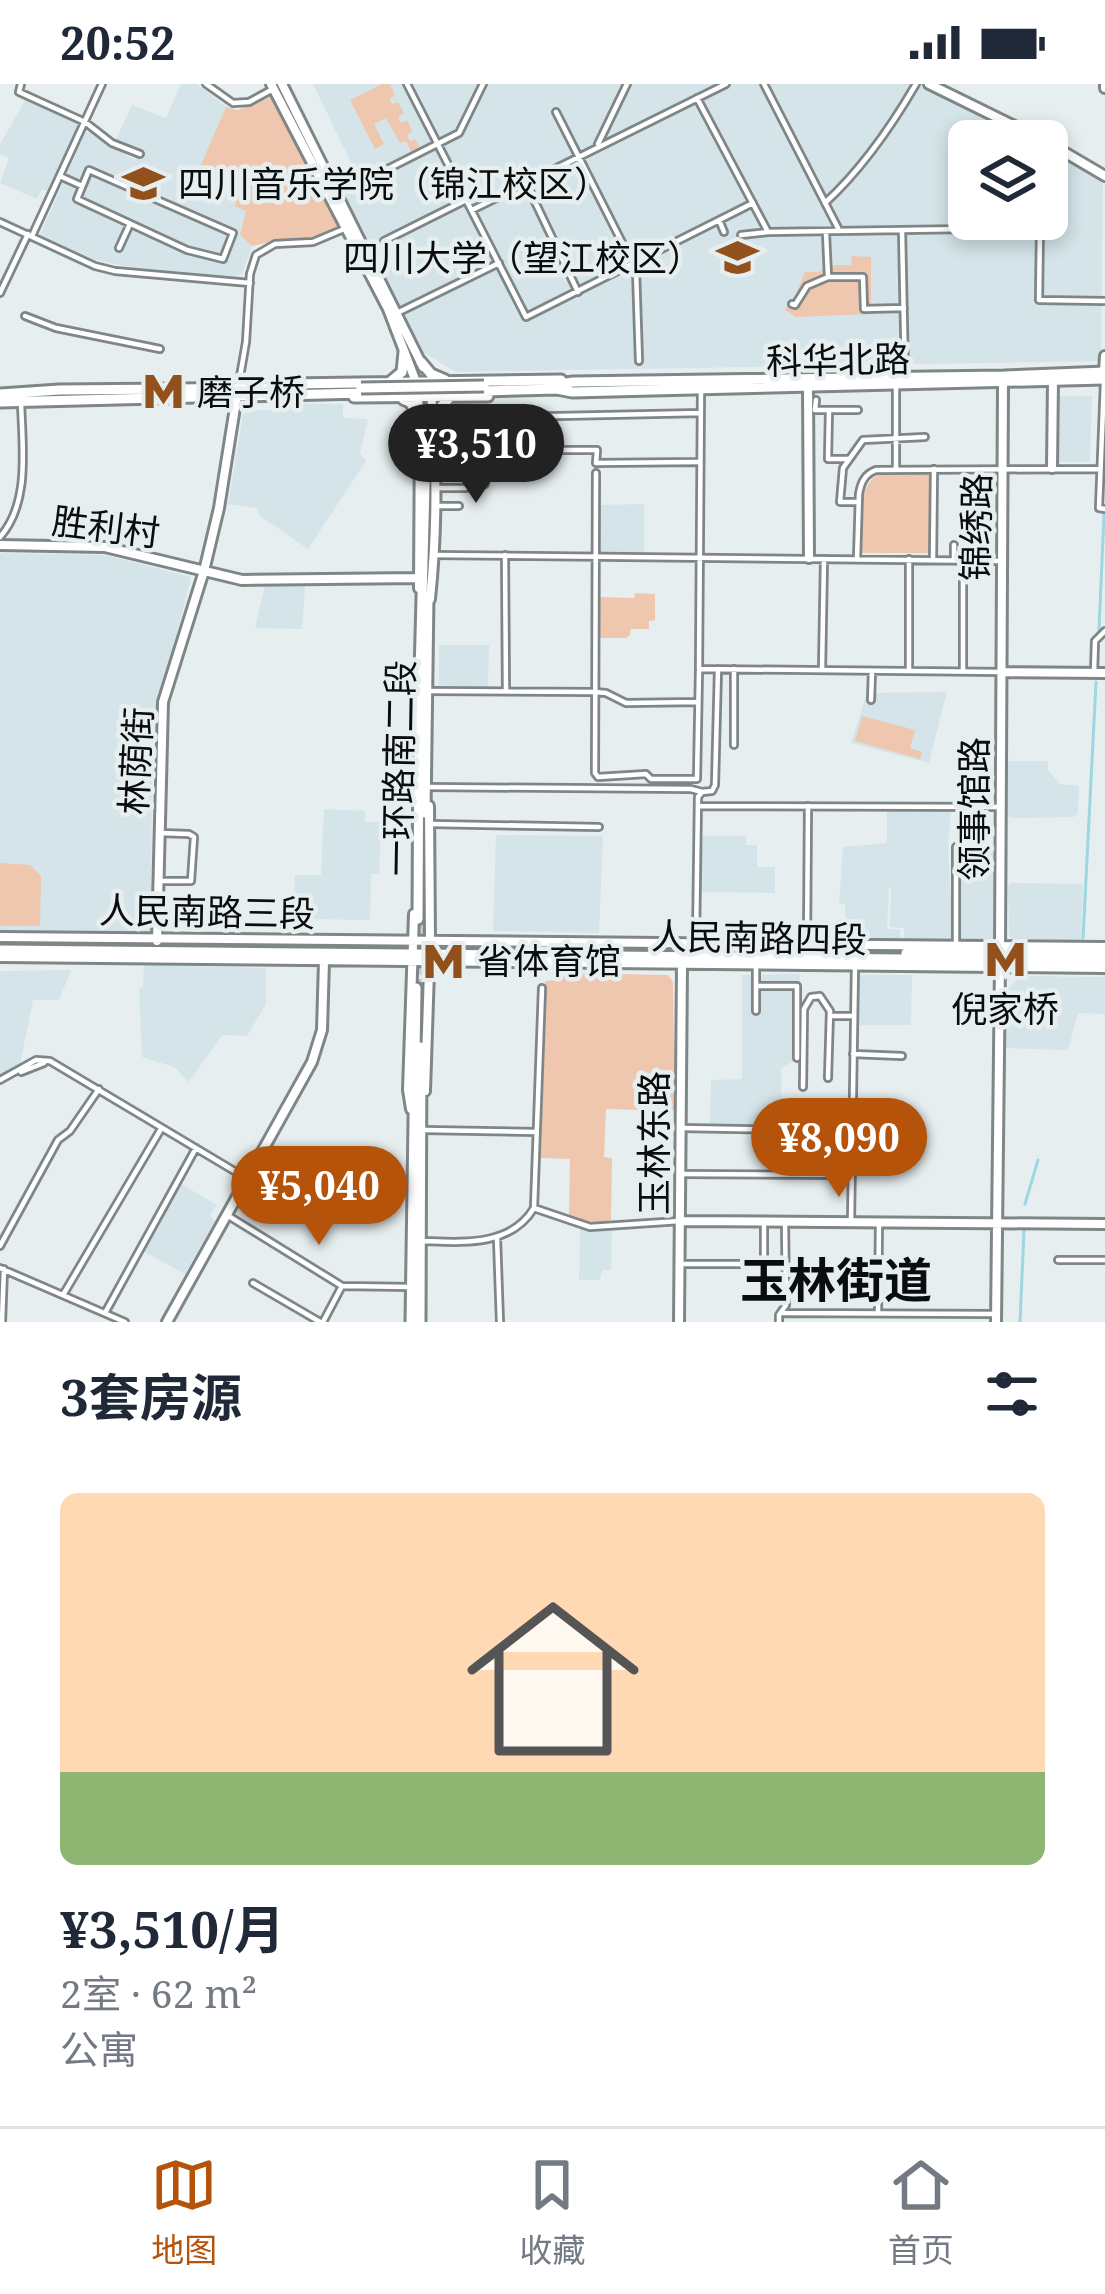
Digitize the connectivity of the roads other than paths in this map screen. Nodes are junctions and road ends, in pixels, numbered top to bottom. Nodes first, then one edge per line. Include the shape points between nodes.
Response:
1 (21, 84) edge
2 (102, 84) edge
3 (206, 84) edge
4 (407, 84) edge
5 (483, 84) edge
6 (627, 84) edge
7 (726, 84) edge
8 (764, 84) edge
9 (916, 84) edge
10 (928, 84) edge
11 (275, 86) edge
12 (697, 98) junction
13 (556, 112) dead end
14 (1003, 120) edge
15 (85, 122) junction
16 (438, 144) junction
17 (596, 147) junction
18 (140, 154) dead end
19 (1068, 154) edge
20 (578, 156) junction
21 (60, 176) junction
22 (1105, 176) edge
23 (526, 183) junction
24 (82, 186) junction
25 (352, 187) dead end
26 (466, 200) junction
27 (753, 203) junction
28 (825, 203) junction
29 (472, 210) junction
30 (718, 220) junction
31 (0, 222) edge
32 (130, 224) junction
33 (349, 226) junction
34 (902, 230) junction
35 (826, 231) junction
36 (839, 231) junction
37 (724, 232) dead end
38 (768, 232) junction
39 (30, 235) junction
40 (741, 235) dead end
41 (384, 242) dead end
42 (119, 248) dead end
43 (499, 263) junction
44 (632, 265) junction
45 (828, 277) junction
46 (250, 283) junction
47 (0, 290) edge
48 (578, 292) junction
49 (1105, 302) edge
50 (792, 304) dead end
51 (904, 308) junction
52 (397, 313) junction
53 (25, 316) dead end
54 (160, 349) dead end
55 (404, 352) junction
56 (1105, 356) edge
57 (639, 361) dead end
58 (421, 362) junction
59 (1105, 375) edge
60 (1053, 379) junction
61 (900, 381) junction
62 (373, 382) junction
63 (389, 382) junction
64 (416, 382) junction
65 (441, 382) junction
66 (1003, 384) junction
67 (573, 387) junction
68 (808, 387) junction
69 (701, 389) junction
70 (237, 392) junction
71 (271, 392) junction
72 (365, 392) junction
73 (431, 396) junction
74 (449, 396) junction
75 (398, 397) junction
76 (418, 397) junction
77 (0, 398) edge
78 (816, 400) dead end
79 (21, 401) junction
80 (829, 410) junction
81 (858, 410) dead end
82 (701, 412) junction
83 (510, 417) dead end
84 (420, 419) junction
85 (434, 421) junction
86 (926, 437) dead end
87 (896, 438) junction
88 (429, 443) junction
89 (849, 459) junction
90 (700, 462) junction
91 (1052, 468) junction
92 (934, 469) junction
93 (1004, 469) junction
94 (1100, 469) junction
95 (896, 470) junction
96 (596, 473) dead end
97 (485, 484) dead end
98 (436, 491) junction
99 (859, 502) junction
100 (434, 506) junction
101 (459, 506) dead end
102 (1102, 508) edge
103 (0, 541) edge
104 (955, 545) dead end
105 (432, 554) junction
106 (505, 555) junction
107 (596, 556) junction
108 (699, 557) junction
109 (808, 558) junction
110 (824, 559) junction
111 (857, 559) junction
112 (909, 560) junction
113 (933, 560) junction
114 (954, 560) junction
115 (964, 560) junction
116 (1003, 561) junction
117 (204, 571) junction
118 (418, 578) junction
119 (425, 618) junction
120 (1105, 631) edge
121 (699, 669) junction
122 (718, 670) junction
123 (734, 670) junction
124 (822, 670) junction
125 (872, 670) junction
126 (909, 671) junction
127 (962, 671) junction
128 (1002, 671) junction
129 (1099, 673) edge
130 (427, 691) junction
131 (506, 691) junction
132 (595, 692) junction
133 (872, 700) dead end
134 (698, 702) junction
135 (734, 745) dead end
136 (424, 791) junction
137 (703, 792) junction
138 (698, 806) junction
139 (808, 806) junction
140 (1002, 806) junction
141 (430, 824) junction
142 (599, 827) dead end
143 (159, 833) junction
144 (956, 848) dead end
145 (158, 881) junction
146 (418, 933) junction
147 (445, 941) junction
148 (696, 944) junction
149 (807, 945) junction
150 (956, 946) junction
151 (0, 947) edge
152 (157, 949) junction
153 (429, 951) junction
154 (1000, 957) junction
155 (1105, 958) edge
156 (324, 961) junction
157 (396, 961) junction
158 (449, 962) junction
159 (682, 964) junction
160 (756, 965) junction
161 (854, 966) junction
162 (419, 985) junction
163 (757, 986) junction
164 (542, 988) dead end
165 (756, 1011) dead end
166 (830, 1016) junction
167 (854, 1016) junction
168 (853, 1054) junction
169 (902, 1055) dead end
170 (797, 1058) dead end
171 (828, 1078) dead end
172 (0, 1081) edge
173 (803, 1088) dead end
174 (98, 1090) junction
175 (161, 1128) junction
176 (681, 1128) junction
177 (420, 1129) junction
178 (852, 1131) junction
179 (536, 1132) junction
180 (195, 1148) junction
181 (680, 1174) junction
182 (851, 1175) junction
183 (245, 1179) junction
184 (533, 1208) junction
185 (226, 1214) junction
186 (680, 1221) junction
187 (764, 1221) junction
188 (785, 1222) junction
189 (851, 1222) junction
190 (879, 1223) junction
191 (998, 1223) junction
192 (1105, 1224) edge
193 (497, 1238) junction
194 (420, 1240) junction
195 (0, 1246) edge
196 (1058, 1260) dead end
197 (1105, 1260) edge
198 (680, 1264) junction
199 (764, 1264) junction
200 (2, 1268) edge
201 (786, 1280) junction
202 (253, 1283) dead end
203 (343, 1286) junction
204 (412, 1287) junction
205 (63, 1295) junction
206 (105, 1313) junction
207 (783, 1313) junction
208 (875, 1313) junction
209 (901, 1313) junction
210 (941, 1313) junction
211 (996, 1318) edge
212 (2, 1322) edge
213 (124, 1322) edge
214 (166, 1322) edge
215 (322, 1322) edge
216 (416, 1322) edge
217 (500, 1322) edge
218 (680, 1322) edge
219 (779, 1322) edge
220 (872, 1322) edge
221 (901, 1322) edge
222 (941, 1322) edge

1 - 15 street via 19,92
2 - 15 street
3 - 11 street via 233,104
4 - 16 street
5 - 16 street via 465,125
6 - 17 street
7 - 12 street
8 - 28 street
9 - 28 street
10 - 14 street
11 - 33 street
12 - 17 street
12 - 27 street
13 - 20 street
15 - 18 street
15 - 21 street
16 - 25 street
16 - 26 street
17 - 20 street
19 - 22 street
20 - 23 street
20 - 44 street
21 - 24 street
21 - 39 street
23 - 29 street
23 - 48 street
24 - 32 street via 77,200
24 - 32 street via 89,170 233,233 224,259
26 - 29 street
26 - 41 street
27 - 30 street
27 - 38 street
28 - 36 street
29 - 43 street
30 - 37 street
30 - 44 street
31 - 39 street
32 - 42 street
33 - 46 street via 318,241 263,250
33 - 52 street
33 - 55 street
34 - 36 street
34 - 49 street via 1040,228 1039,300
34 - 51 street
35 - 36 street
35 - 38 street
35 - 45 street
38 - 40 street
39 - 46 street via 115,272
39 - 47 street
43 - 48 street via 526,317
43 - 52 street
44 - 48 street
44 - 57 street
45 - 50 street
45 - 51 street via 862,277 864,309
46 - 70 street
51 - 61 street
52 - 58 street
53 - 54 street
55 - 63 main road via 402,372
55 - 64 street
56 - 59 street
58 - 65 street
58 - 65 main road
59 - 60 main road, 科华北路
59 - 61 main road, 科华北路
59 - 94 street
60 - 66 main road, 科华北路
60 - 91 street
61 - 66 main road, 科华北路
61 - 67 main road, 科华北路
61 - 68 main road, 科华北路
61 - 87 street
62 - 63 main road, 科华北路
62 - 71 main road, 科华北路 via 298,382
62 - 72 main road via 382,384 381,395
63 - 64 main road, 科华北路
64 - 65 main road, 科华北路
64 - 76 street
65 - 67 main road, 科华北路 via 556,379
65 - 73 street
65 - 74 main road
66 - 93 street, 锦绣路
67 - 69 main road, 科华北路
67 - 72 main road, 科华北路, bridge
67 - 74 main road, 科华北路
68 - 69 main road, 科华北路
68 - 109 street
69 - 82 street
70 - 71 main road
70 - 77 main road via 58,390
70 - 79 main road
70 - 117 street, 林荫街
71 - 72 main road
72 - 75 main road, 科华北路
73 - 74 main road, 科华北路
73 - 76 main road, 科华北路
73 - 85 street
74 - 85 main road
75 - 76 main road, 科华北路
75 - 84 main road
76 - 84 street
77 - 79 main road
78 - 80 street via 815,410
79 - 103 street via 21,482
80 - 81 street
80 - 89 street via 828,459
82 - 83 street
82 - 90 street
84 - 88 street
85 - 88 street
86 - 87 street
87 - 89 street via 863,440
87 - 95 street
88 - 90 street via 597,450 596,464
88 - 98 street
88 - 118 street
88 - 119 main road
89 - 99 street via 840,502
90 - 108 street
91 - 93 street
91 - 94 street
92 - 93 street
92 - 95 street
92 - 113 street
93 - 116 street, 锦绣路
94 - 102 street
95 - 99 street via 868,473
96 - 107 street
97 - 98 street
98 - 100 street
99 - 111 street
100 - 101 street
100 - 105 street
103 - 117 street, 胜利村 via 105,547
104 - 114 street
105 - 106 street
105 - 119 street
106 - 107 street
106 - 131 street
107 - 108 street
107 - 132 street
108 - 109 street
108 - 121 street
109 - 110 street
110 - 111 street
110 - 124 street
111 - 112 street
112 - 113 street
112 - 126 street
113 - 114 street
114 - 115 street
115 - 116 street
115 - 127 street
116 - 128 street, 锦绣路
117 - 118 street, 胜利村 via 242,580
117 - 143 street, 林荫街 via 163,702
118 - 119 street
119 - 130 main road, 一环路南二段
119 - 136 main road, 一环路南二段
120 - 129 street via 1095,641
121 - 122 street
121 - 134 street
122 - 123 street
122 - 137 street via 716,785
123 - 124 street
123 - 135 street
124 - 125 street
125 - 126 street
125 - 133 street
126 - 127 street
127 - 128 street
128 - 129 street
128 - 140 street, 领事馆路
130 - 131 street
130 - 136 main road, 一环路南二段
131 - 132 street
132 - 134 street via 626,703
132 - 134 street via 598,777 697,779
136 - 137 street
136 - 141 street
136 - 146 main road, 一环路南二段
137 - 138 street
138 - 139 street
138 - 148 street
139 - 140 street
139 - 149 street
140 - 154 street, 领事馆路
141 - 142 street
141 - 146 street
143 - 145 street, 林荫街
143 - 145 street via 194,837 191,881
144 - 150 street
145 - 152 street, 林荫街
146 - 147 street
146 - 152 main road, 人民南路三段
146 - 152 street, 人民南路三段 via 402,941
146 - 153 main road
146 - 153 street
146 - 157 street, 人民南路三段
146 - 162 street
147 - 148 street, 人民南路四段
147 - 153 street, 人民南路四段
148 - 149 street, 人民南路四段
149 - 150 street, 人民南路四段
150 - 154 street, 人民南路四段
151 - 152 main road, 人民南路三段
152 - 156 street, 人民南路三段
153 - 154 main road, 人民南路四段
153 - 158 street, 人民南路四段
153 - 162 street
154 - 155 main road, 人民南路四段
154 - 161 street, 人民南路四段
154 - 191 street, 领事馆路
156 - 157 street, 人民南路三段
156 - 183 street via 315,1056
157 - 162 street
158 - 159 street, 人民南路四段
158 - 162 street
159 - 160 street, 人民南路四段
159 - 176 street, 玉林东路
160 - 161 street, 人民南路四段
160 - 163 street
161 - 167 street
162 - 177 main road
163 - 165 street
163 - 170 street via 797,986
164 - 179 street
166 - 167 street
166 - 171 street
166 - 173 street via 820,996 811,997
167 - 168 street
168 - 169 street
168 - 178 street
172 - 174 street via 42,1060
174 - 175 street
174 - 195 street via 58,1140
175 - 180 street
175 - 205 street
176 - 178 street
176 - 181 street, 玉林东路
177 - 179 street
177 - 194 main road
177 - 204 main road
178 - 182 street
179 - 184 street
180 - 183 street
180 - 206 street
181 - 182 street
181 - 186 street, 玉林东路
182 - 189 street
183 - 185 street
184 - 186 street via 590,1227
184 - 193 street
185 - 203 street
185 - 214 street
186 - 187 street
186 - 198 street, 玉林东路
187 - 188 street
187 - 199 street
188 - 189 street
188 - 201 street
189 - 190 street
190 - 191 street
190 - 208 street
191 - 192 street
191 - 211 street, 领事馆路
193 - 194 street
193 - 217 street
194 - 216 main road
196 - 197 street
198 - 199 street
198 - 218 street, 玉林东路
199 - 201 street via 764,1280
200 - 205 street
200 - 212 street
201 - 207 street
202 - 215 street
203 - 204 street
203 - 215 street
204 - 216 main road
205 - 206 street
206 - 213 street
207 - 208 street
207 - 219 street
208 - 209 street
208 - 220 street
209 - 210 street
209 - 221 street
210 - 211 street
210 - 222 street

